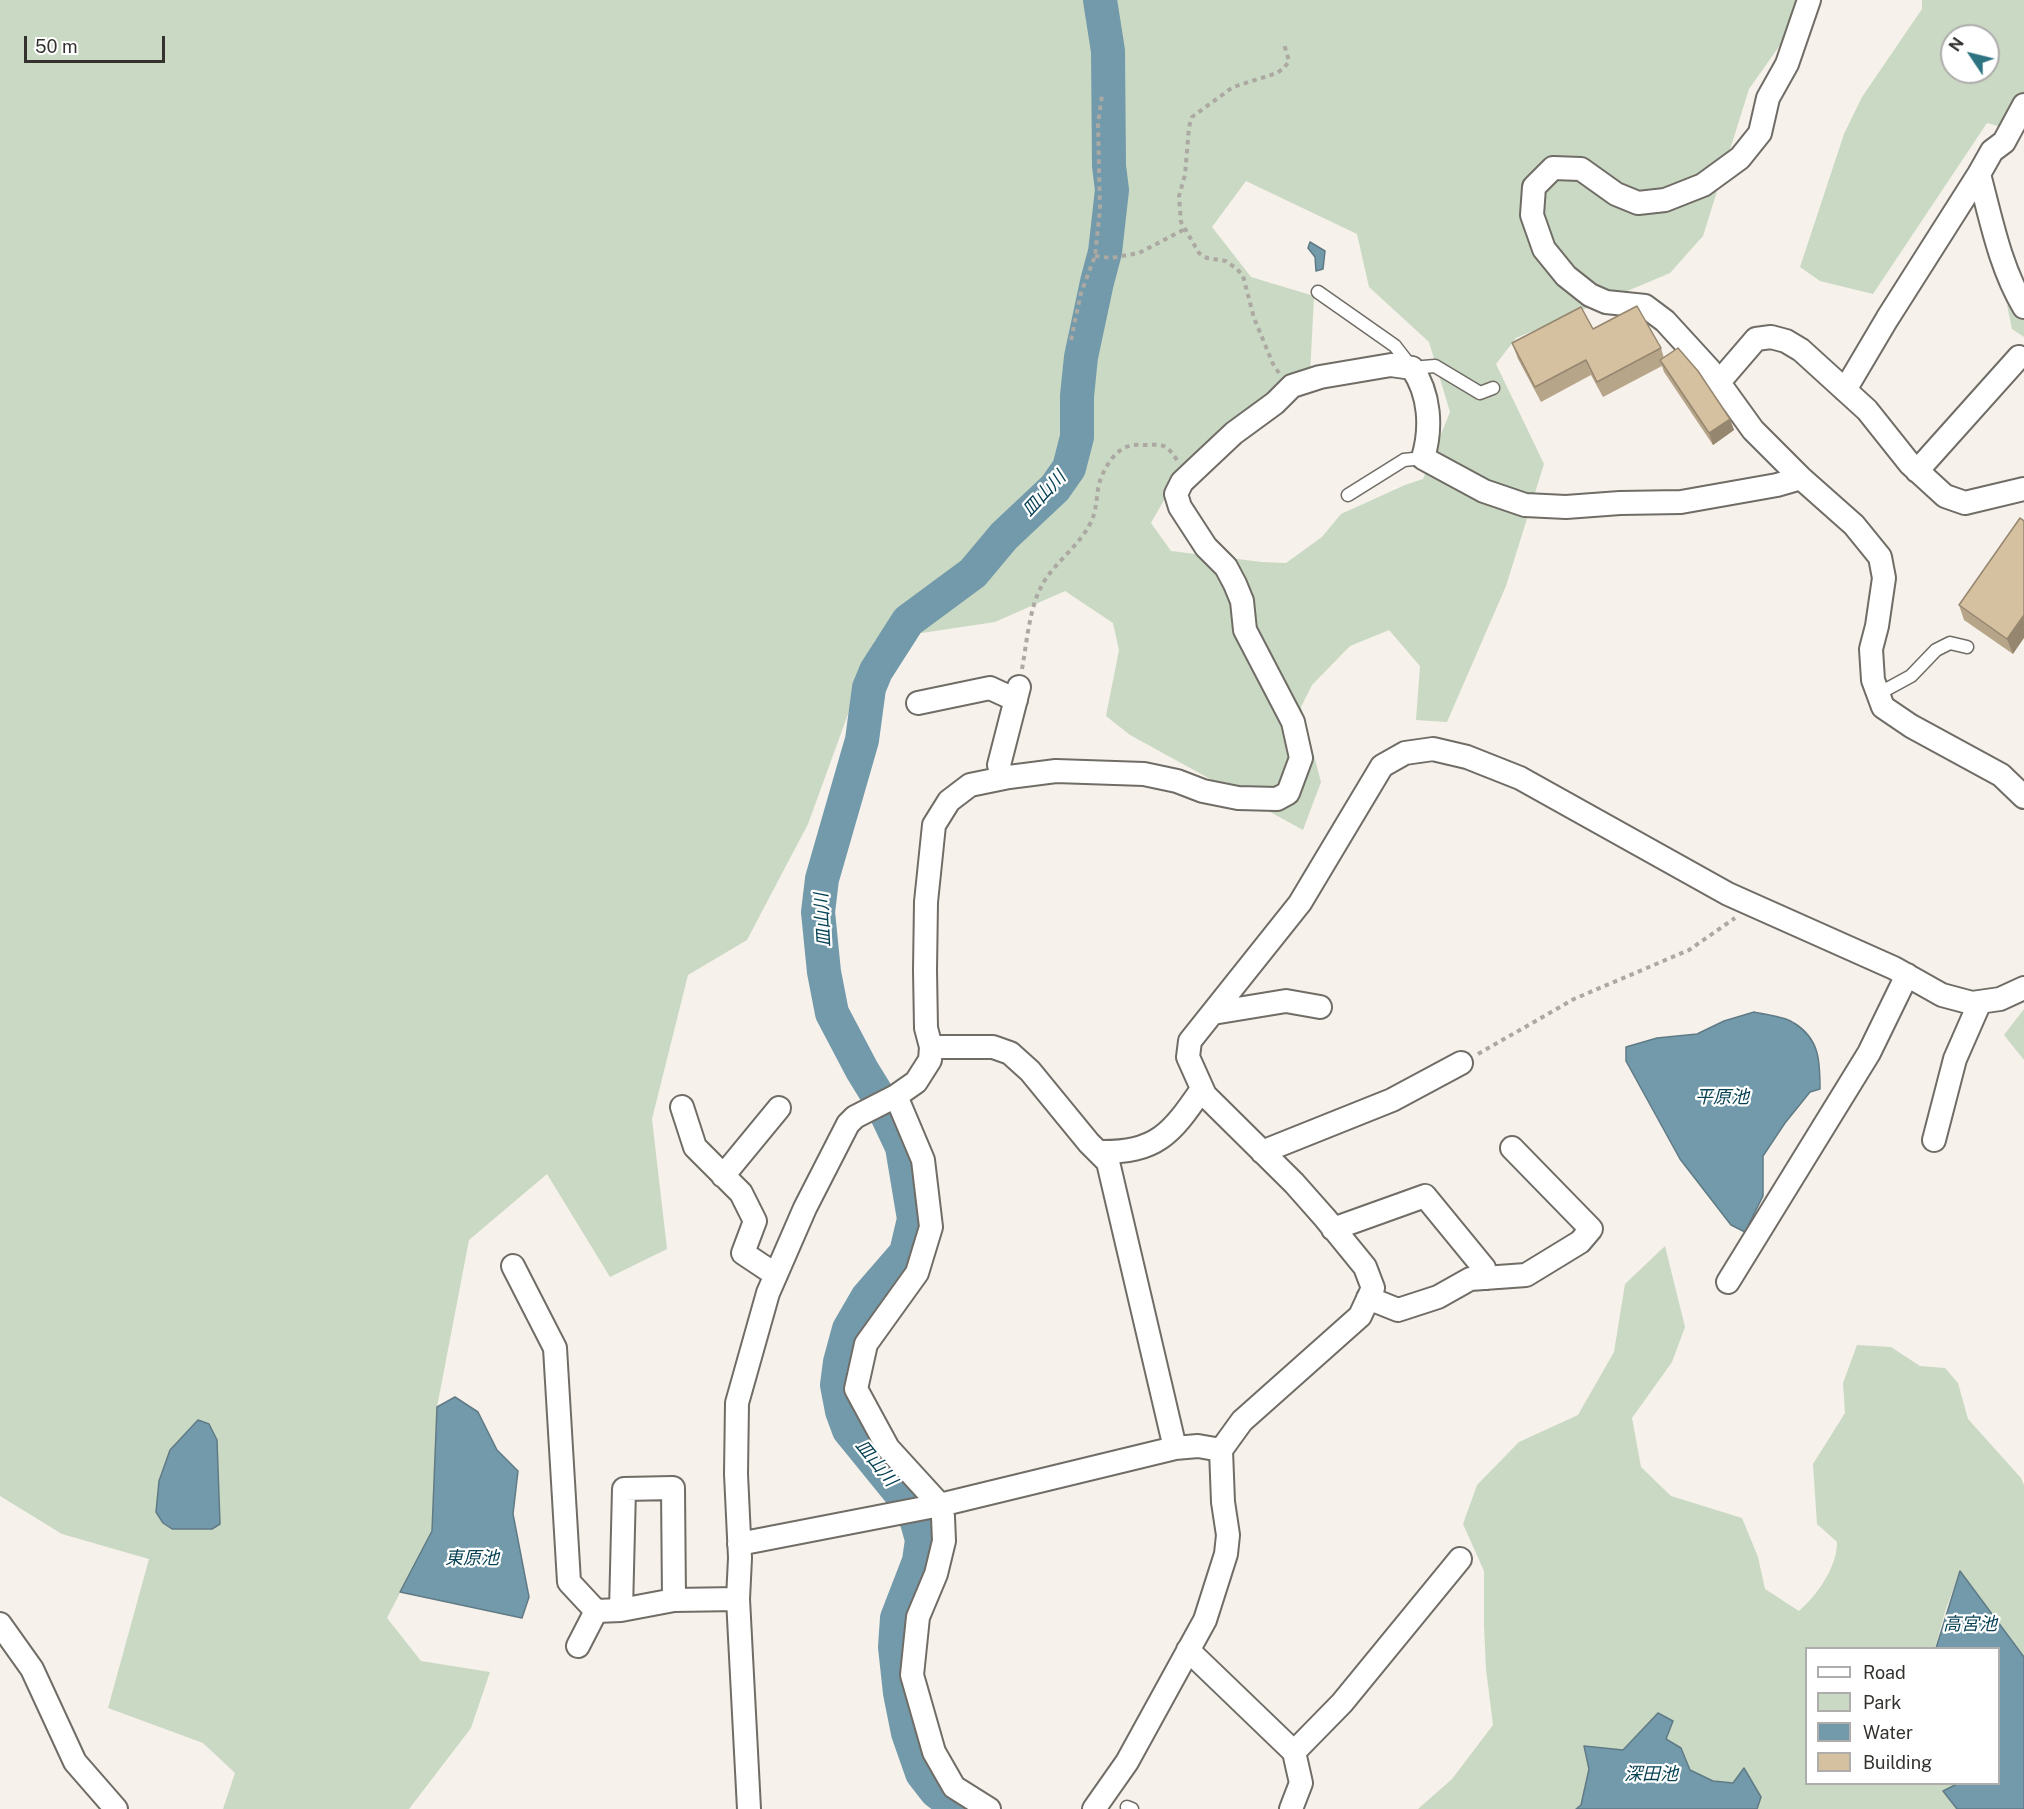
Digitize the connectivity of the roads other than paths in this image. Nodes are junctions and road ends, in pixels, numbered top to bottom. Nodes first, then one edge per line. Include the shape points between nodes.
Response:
1 (1809, 0) edge
2 (2024, 105) edge
3 (2014, 141) edge
4 (1979, 174) junction
5 (1318, 292) dead end
6 (2024, 307) edge
7 (2019, 357) dead end
8 (1412, 368) junction
9 (1719, 382) junction
10 (1493, 388) dead end
11 (1845, 390) junction
12 (1423, 458) junction
13 (1917, 471) junction
14 (1801, 478) junction
15 (2024, 489) edge
16 (1348, 495) dead end
17 (1967, 647) dead end
18 (1878, 694) junction
19 (918, 703) dead end
20 (1003, 778) junction
21 (2024, 797) edge
22 (1907, 975) junction
23 (2024, 988) edge
24 (1980, 1002) junction
25 (1320, 1007) dead end
26 (1213, 1013) junction
27 (931, 1047) junction
28 (1461, 1063) road end
29 (1202, 1089) junction
30 (896, 1096) junction
31 (682, 1107) dead end
32 (779, 1108) dead end
33 (1934, 1140) dead end
34 (1512, 1148) dead end
35 (1098, 1152) junction
36 (1263, 1152) junction
37 (723, 1176) junction
38 (1334, 1229) junction
39 (513, 1266) dead end
40 (776, 1275) junction
41 (1487, 1278) junction
42 (1728, 1282) dead end
43 (1368, 1298) junction
44 (1175, 1448) junction
45 (1221, 1450) junction
46 (940, 1505) junction
47 (739, 1544) junction
48 (1460, 1559) dead end
49 (738, 1599) junction
50 (674, 1600) junction
51 (621, 1610) junction
52 (596, 1611) junction
53 (0, 1624) edge
54 (578, 1646) dead end
55 (1188, 1650) junction
56 (1294, 1752) junction
57 (116, 1809) edge
58 (749, 1809) edge
59 (989, 1809) edge
60 (1094, 1809) edge
61 (1291, 1809) edge

1 - 9 street via 1787,64 1768,98 1760,134 1740,158 1702,185 1665,200 1638,203 1616,194 1581,169 1553,168 1534,187 1532,215 1544,249 1566,276 1606,302 1645,306 1665,321
2 - 3 street
3 - 4 street via 1992,151
4 - 6 street via 2002,259
4 - 11 street
5 - 8 lane via 1395,346
7 - 13 street
8 - 10 lane via 1435,366 1480,393
8 - 12 street via 1422,382 1428,410
8 - 20 street via 1391,365 1292,386 1234,433 1182,482 1176,494 1206,547 1226,567 1235,584 1242,601 1245,630 1293,722 1301,758 1288,793 1277,800 1238,798 1144,774 1056,771
9 - 11 street via 1756,339 1771,337 1801,350
9 - 14 street via 1753,430
11 - 13 street via 1867,410
12 - 14 street via 1484,491 1525,505 1681,502
12 - 16 lane via 1404,460
13 - 15 street via 1945,496 1965,503
14 - 18 street via 1854,525 1880,556 1884,578 1871,649 1872,680
17 - 18 lane via 1950,643 1936,650 1911,676
18 - 21 street via 1883,707 2001,775
19 - 20 street via 990,688 1018,694 999,765
20 - 27 street via 970,785 949,801 934,825 926,902 925,970 926,1028
22 - 24 street via 1942,995
22 - 26 street via 1728,894 1520,778 1433,748 1405,753 1382,766 1300,903
22 - 42 street via 1869,1053
23 - 24 street via 2000,999
24 - 33 street via 1955,1059
25 - 26 street via 1287,1001
26 - 29 street via 1190,1041 1188,1058
27 - 30 street via 930,1060 916,1082
27 - 35 street via 993,1047 1010,1053
28 - 36 street via 1392,1100
29 - 35 street via 1165,1136 1144,1147
29 - 36 street
30 - 40 street via 848,1124
30 - 46 street via 923,1160 931,1227 917,1273 866,1344 856,1389 888,1448
31 - 37 street via 695,1147
32 - 37 street
34 - 41 street via 1591,1229 1580,1242 1526,1275
35 - 44 street via 1108,1162
36 - 38 street
37 - 40 street via 741,1193 755,1221 742,1253
38 - 41 street via 1425,1196 1484,1268
38 - 43 street via 1365,1267 1373,1288
39 - 52 street via 555,1348 569,1582
40 - 47 street via 737,1403
41 - 43 street via 1470,1279 1398,1310
43 - 45 street via 1360,1316 1242,1421
44 - 45 street
44 - 46 street
45 - 55 street via 1226,1554 1205,1620
46 - 47 street
46 - 59 street via 944,1541 936,1574 918,1617 912,1675 934,1752 954,1787
47 - 49 street
48 - 56 street via 1342,1703
49 - 50 street
49 - 58 street
50 - 51 street
50 - 51 street via 673,1488 624,1489
51 - 52 street
52 - 54 street
53 - 57 street via 32,1669 75,1762
55 - 56 street
55 - 60 street via 1127,1762
56 - 61 street via 1301,1783

